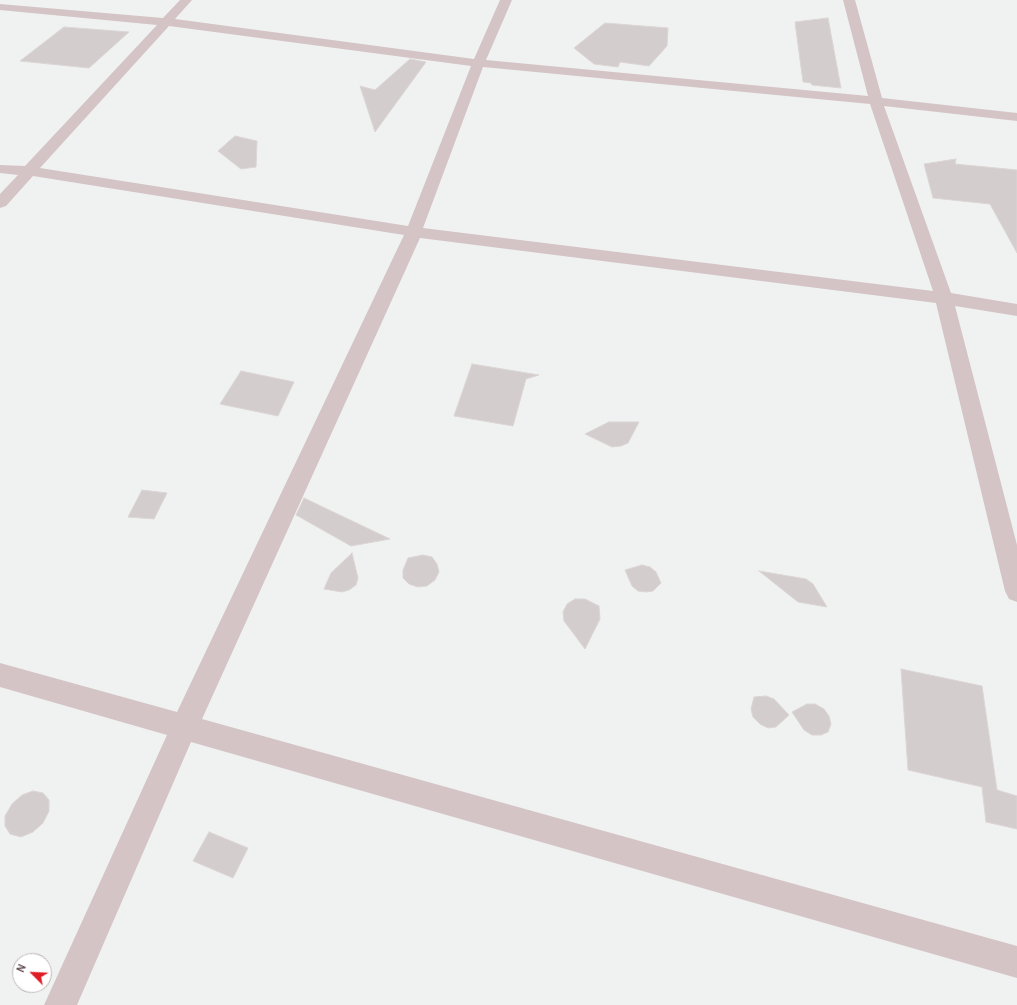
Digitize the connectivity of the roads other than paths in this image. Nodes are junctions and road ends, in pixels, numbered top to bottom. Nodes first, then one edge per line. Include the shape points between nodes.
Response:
1 (186, 0) edge
2 (506, 0) edge
3 (849, 0) edge
4 (0, 7) edge
5 (168, 22) junction
6 (478, 63) junction
7 (876, 101) junction
8 (1017, 117) edge
9 (0, 169) edge
10 (28, 171) junction
11 (0, 203) edge
12 (414, 232) junction
13 (944, 298) junction
14 (1017, 310) edge
15 (1017, 591) edge
16 (0, 675) edge
17 (184, 727) junction
18 (1017, 962) edge
19 (60, 1005) edge

1 - 5 street
2 - 6 street
3 - 7 street
4 - 5 street
5 - 6 street
5 - 10 street
6 - 7 street
6 - 12 street
7 - 8 street
7 - 13 street
9 - 10 street
10 - 11 street
10 - 12 street
12 - 13 street
12 - 17 street
13 - 14 street
13 - 15 street
16 - 17 street
17 - 18 street
17 - 19 street

